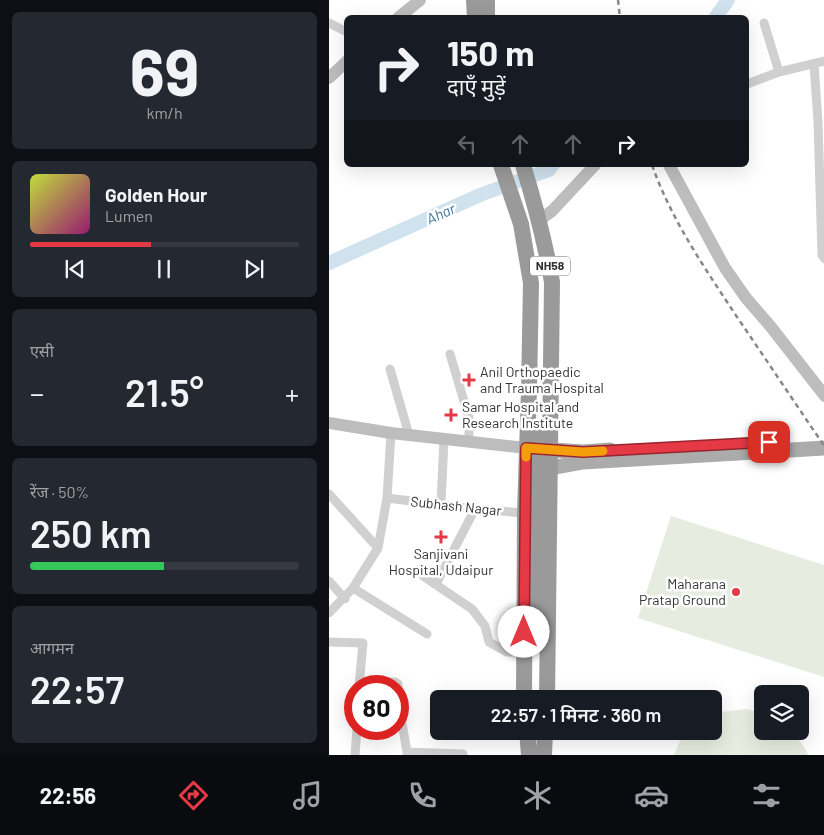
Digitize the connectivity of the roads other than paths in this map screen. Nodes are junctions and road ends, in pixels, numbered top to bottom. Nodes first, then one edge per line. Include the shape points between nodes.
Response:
1 (420, 0) edge
2 (475, 0) edge
3 (487, 0) edge
4 (402, 15) edge
5 (475, 15) edge
6 (487, 15) edge
7 (329, 23) edge
8 (764, 24) dead end
9 (344, 30) edge
10 (824, 61) edge
11 (344, 64) edge
12 (814, 64) junction
13 (779, 72) junction
14 (329, 78) edge
15 (749, 83) edge
16 (821, 122) edge
17 (502, 167) edge
18 (524, 167) edge
19 (593, 167) edge
20 (670, 167) edge
21 (822, 184) edge
22 (538, 221) junction
23 (521, 224) junction
24 (536, 246) junction
25 (824, 259) edge
26 (449, 354) dead end
27 (391, 369) dead end
28 (824, 396) edge
29 (550, 416) junction
30 (329, 423) edge
31 (391, 433) junction
32 (409, 434) junction
33 (444, 439) junction
34 (824, 439) edge
35 (469, 442) junction
36 (526, 448) junction
37 (824, 448) edge
38 (550, 449) junction
39 (583, 457) junction
40 (551, 468) junction
41 (526, 473) junction
42 (329, 494) edge
43 (387, 498) junction
44 (550, 499) junction
45 (441, 504) junction
46 (475, 509) junction
47 (525, 512) junction
48 (377, 548) junction
49 (423, 576) dead end
50 (329, 581) edge
51 (436, 584) junction
52 (353, 588) junction
53 (345, 599) junction
54 (329, 613) edge
55 (427, 634) dead end
56 (329, 642) edge
57 (524, 652) junction
58 (360, 675) edge
59 (524, 690) edge
60 (537, 690) edge
61 (547, 690) edge
62 (356, 740) edge
63 (405, 740) edge
64 (407, 754) edge
65 (463, 754) edge
66 (355, 755) edge

1 - 4 street
2 - 5 highway
3 - 6 highway
7 - 9 street
8 - 13 street
10 - 12 street
11 - 14 street
12 - 13 street
12 - 16 street
13 - 15 street
16 - 21 street
17 - 23 highway
18 - 22 highway
19 - 22 street via 552,212
20 - 28 street via 725,268
21 - 25 street
22 - 24 highway
22 - 29 highway, NH58 via 552,282
23 - 24 highway
23 - 36 highway, NH58 via 531,283
24 - 60 highway via 543,290 538,419
26 - 35 street via 469,418
27 - 32 street
29 - 38 highway, NH58
29 - 39 main road via 555,434
30 - 31 street
31 - 32 street
31 - 43 street
32 - 33 street
33 - 35 street
33 - 45 street
34 - 39 main road
35 - 36 street
36 - 38 main road
36 - 41 highway, NH58
37 - 39 main road
38 - 39 main road
38 - 40 highway, NH58
39 - 40 main road
39 - 44 main road via 565,470
40 - 41 main road
40 - 44 highway, NH58
41 - 47 highway, NH58
42 - 48 street
43 - 45 street, Subhash Nagar
43 - 48 street
44 - 61 highway, NH58
45 - 46 street, Subhash Nagar
46 - 47 street, Subhash Nagar
46 - 51 street
47 - 57 highway, NH58
48 - 52 street
49 - 51 street
50 - 53 street
51 - 57 street via 472,609 485,626 489,642 507,652
52 - 53 street
52 - 55 street
53 - 54 street
56 - 58 street via 363,643
57 - 59 highway, NH58
62 - 66 street
63 - 64 street
64 - 65 street

